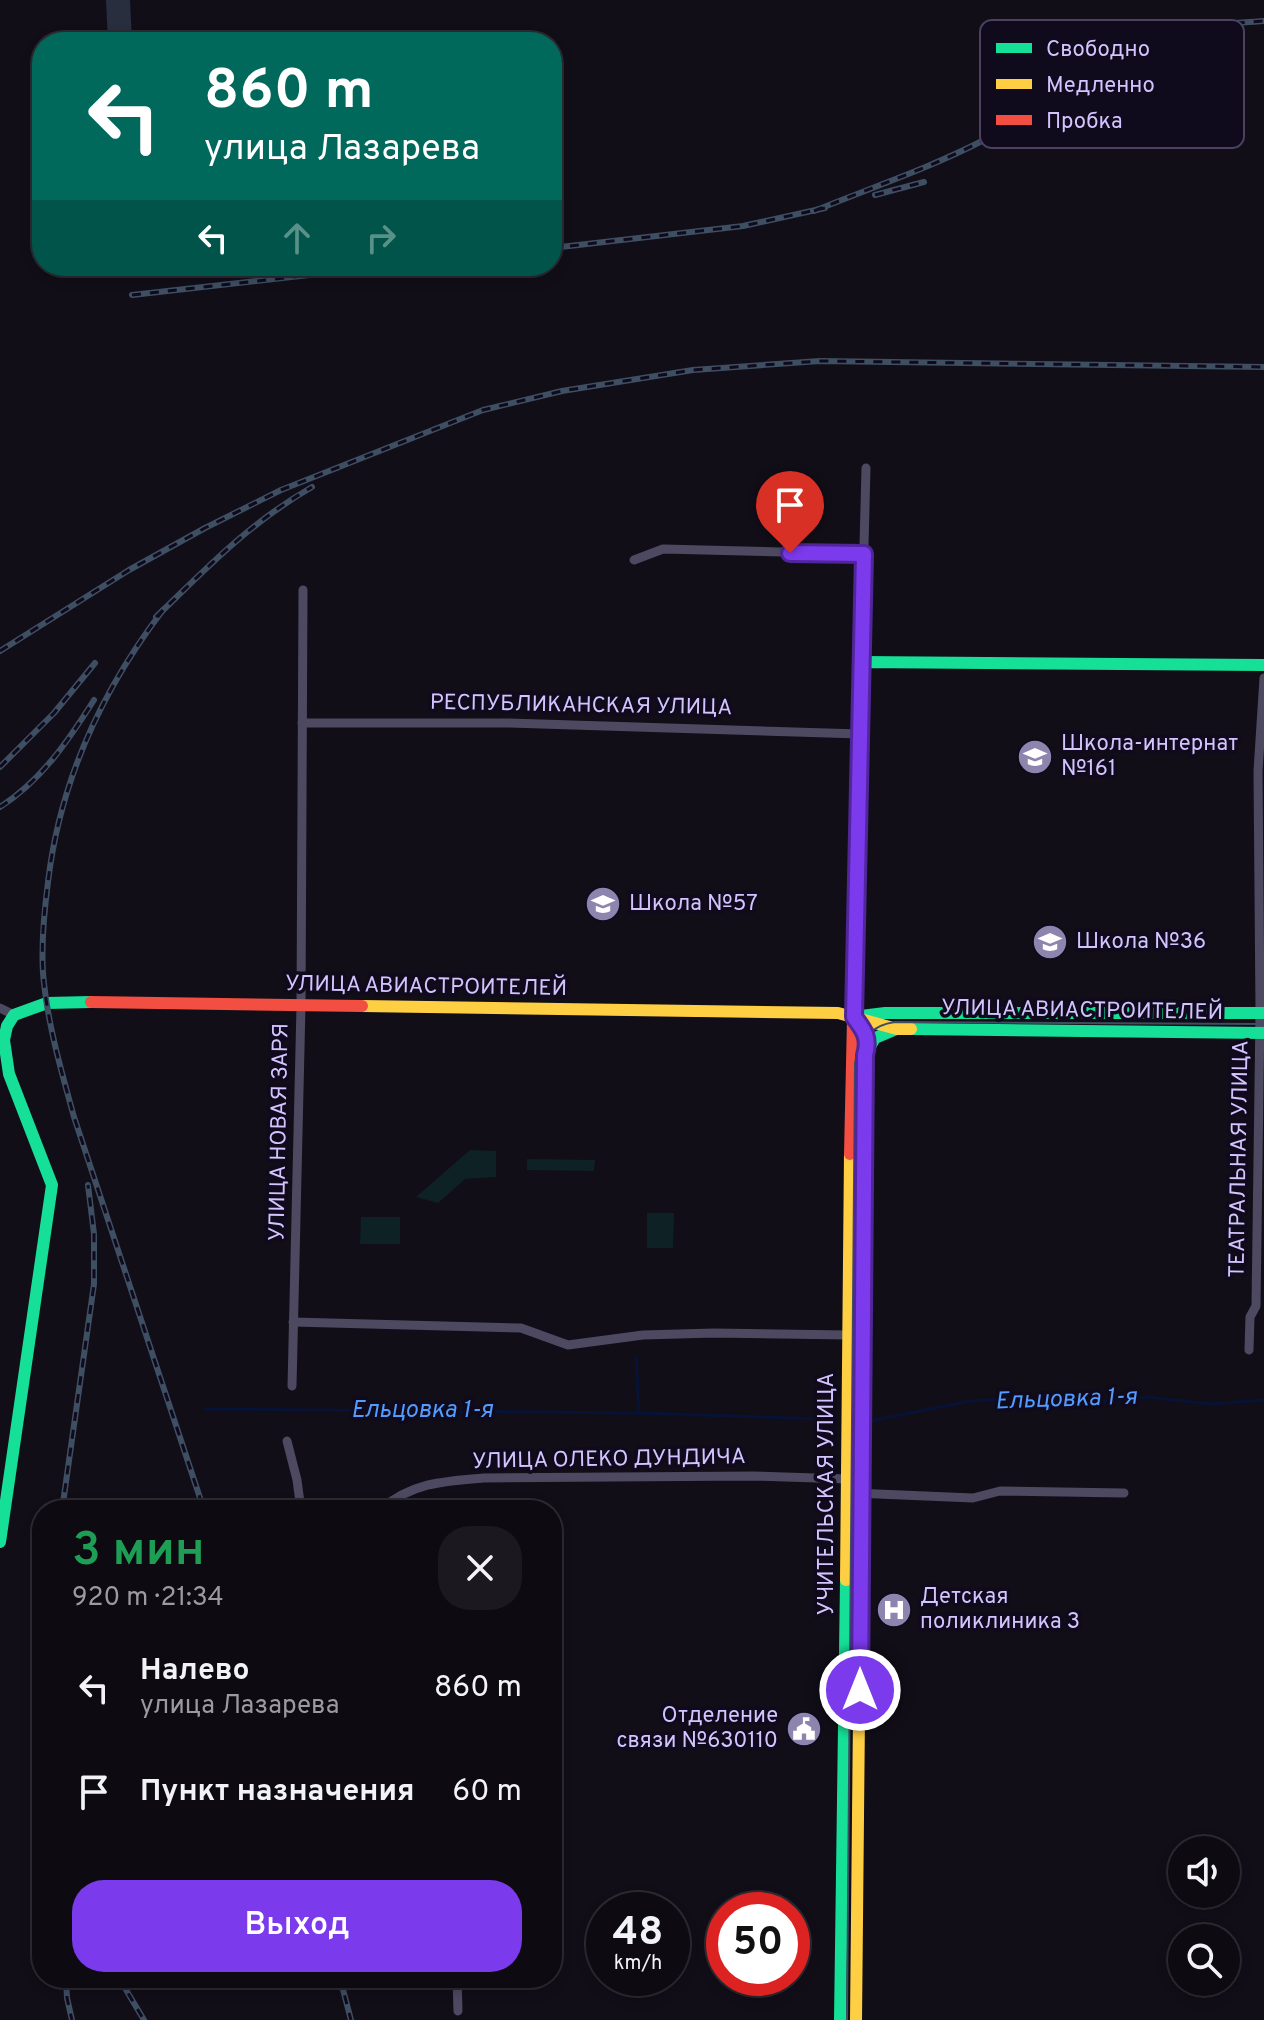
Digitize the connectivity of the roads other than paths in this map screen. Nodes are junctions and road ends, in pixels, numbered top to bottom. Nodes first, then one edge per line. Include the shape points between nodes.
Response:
1 (866, 468) dead end
2 (864, 554) junction
3 (634, 560) dead end
4 (303, 590) dead end
5 (861, 662) junction
6 (1264, 665) edge
7 (1264, 678) edge
8 (302, 723) junction
9 (860, 734) junction
10 (301, 1006) junction
11 (0, 1008) edge
12 (1262, 1013) edge
13 (14, 1015) junction
14 (854, 1017) junction
15 (897, 1029) junction
16 (1262, 1033) edge
17 (868, 1045) junction
18 (293, 1322) junction
19 (848, 1335) junction
20 (1249, 1350) dead end
21 (292, 1386) dead end
22 (287, 1441) dead end
23 (847, 1479) junction
24 (854, 1493) junction
25 (1124, 1493) dead end
26 (300, 1500) edge
27 (393, 1500) edge
28 (0, 1542) edge
29 (457, 1988) edge
30 (458, 2011) dead end
31 (840, 2020) edge
32 (856, 2020) edge

1 - 2 street, УЧИТЕЛЬСКАЯ УЛИЦА
2 - 3 street via 663,549
2 - 5 street, УЧИТЕЛЬСКАЯ УЛИЦА
4 - 8 street, УЛИЦА НОВАЯ ЗАРЯ
5 - 6 main road
5 - 9 main road, УЧИТЕЛЬСКАЯ УЛИЦА
7 - 12 street, ТЕАТРАЛЬНАЯ УЛИЦА via 1258,771
8 - 9 street, РЕСПУБЛИКАНСКАЯ УЛИЦА via 520,723
8 - 10 street, УЛИЦА НОВАЯ ЗАРЯ
9 - 14 main road, УЧИТЕЛЬСКАЯ УЛИЦА
10 - 13 main road, УЛИЦА АВИАСТРОИТЕЛЕЙ via 47,1003
10 - 14 main road, УЛИЦА АВИАСТРОИТЕЛЕЙ
10 - 18 street, УЛИЦА НОВАЯ ЗАРЯ
11 - 13 street
12 - 14 main road, УЛИЦА АВИАСТРОИТЕЛЕЙ
12 - 16 street, ТЕАТРАЛЬНАЯ УЛИЦА
13 - 28 main road via 4,1040 9,1074 52,1185
14 - 15 main road, УЛИЦА АВИАСТРОИТЕЛЕЙ
14 - 17 main road, УЧИТЕЛЬСКАЯ УЛИЦА
14 - 19 main road, УЧИТЕЛЬСКАЯ УЛИЦА
15 - 16 main road, УЛИЦА АВИАСТРОИТЕЛЕЙ
15 - 17 main road via 879,1033
16 - 20 street, ТЕАТРАЛЬНАЯ УЛИЦА via 1256,1306 1250,1317
17 - 24 main road, УЧИТЕЛЬСКАЯ УЛИЦА
18 - 19 street via 521,1328 568,1345 643,1335
18 - 21 street, УЛИЦА НОВАЯ ЗАРЯ
19 - 23 main road, УЧИТЕЛЬСКАЯ УЛИЦА
22 - 26 street
23 - 24 main road, УЧИТЕЛЬСКАЯ УЛИЦА
23 - 27 street, УЛИЦА ОЛЕКО ДУНДИЧА via 483,1478 441,1481
24 - 25 street via 973,1498 1000,1491
24 - 31 main road, УЧИТЕЛЬСКАЯ УЛИЦА
24 - 32 main road, УЧИТЕЛЬСКАЯ УЛИЦА
29 - 30 street

